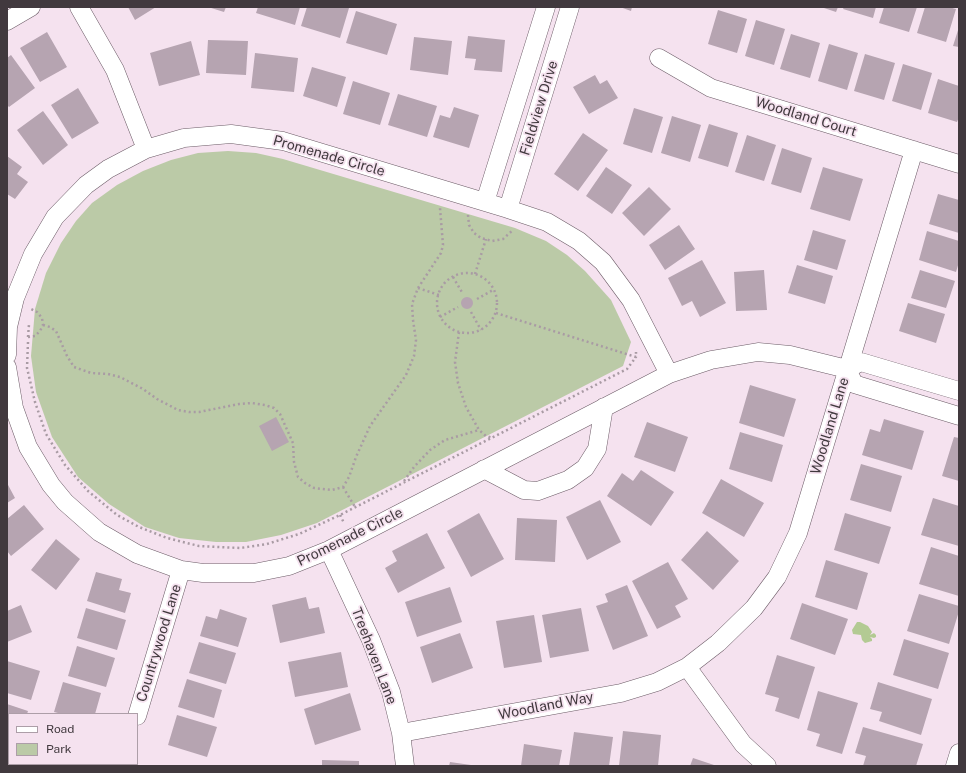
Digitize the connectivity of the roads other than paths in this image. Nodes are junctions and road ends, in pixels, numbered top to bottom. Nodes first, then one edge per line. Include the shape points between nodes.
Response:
1 (31, 7) edge
2 (79, 7) edge
3 (546, 7) edge
4 (570, 7) edge
5 (7, 21) edge
6 (659, 58) dead end
7 (146, 149) junction
8 (914, 150) junction
9 (959, 164) edge
10 (485, 202) junction
11 (513, 211) junction
12 (8, 327) edge
13 (7, 355) edge
14 (7, 367) edge
15 (847, 369) junction
16 (669, 374) junction
17 (959, 391) edge
18 (604, 407) junction
19 (959, 416) edge
20 (484, 469) junction
21 (329, 550) junction
22 (181, 570) junction
23 (687, 668) junction
24 (138, 713) edge
25 (401, 733) junction
26 (959, 753) edge
27 (405, 766) edge
28 (767, 766) edge
29 (955, 766) edge

1 - 5 street
2 - 7 street via 115,70
3 - 10 street, Fieldview Drive
4 - 11 street, Fieldview Drive
6 - 8 street, Woodland Court via 711,88
7 - 10 street, Promenade Circle via 184,138 231,134 283,141
7 - 12 street, Promenade Circle via 108,169 86,185 55,217 33,254 15,298
8 - 9 street, Woodland Court
8 - 15 street, Woodland Lane
10 - 11 street, Promenade Circle
11 - 16 street, Promenade Circle via 547,222 578,241 603,262 631,300
12 - 13 street, Promenade Circle
14 - 22 street, Promenade Circle via 14,408 28,447 55,491 99,532 137,554
15 - 16 street, Promenade Circle via 790,355 758,352 712,360
15 - 17 street via 861,362
15 - 19 street via 854,384
15 - 23 street, Woodland Lane via 798,533 777,577 754,608 718,643
16 - 18 street, Promenade Circle
18 - 20 street, Promenade Circle
18 - 20 street via 597,449 585,468 568,480 538,491 524,490
20 - 21 street, Promenade Circle
21 - 22 street, Promenade Circle via 289,566 254,573 203,573
21 - 25 street, Treehaven Lane via 371,640 391,692
22 - 24 street, Countrywood Lane
23 - 25 street, Woodland Way via 657,682 621,692
23 - 28 street via 743,744
25 - 27 street, Treehaven Lane
26 - 29 street

